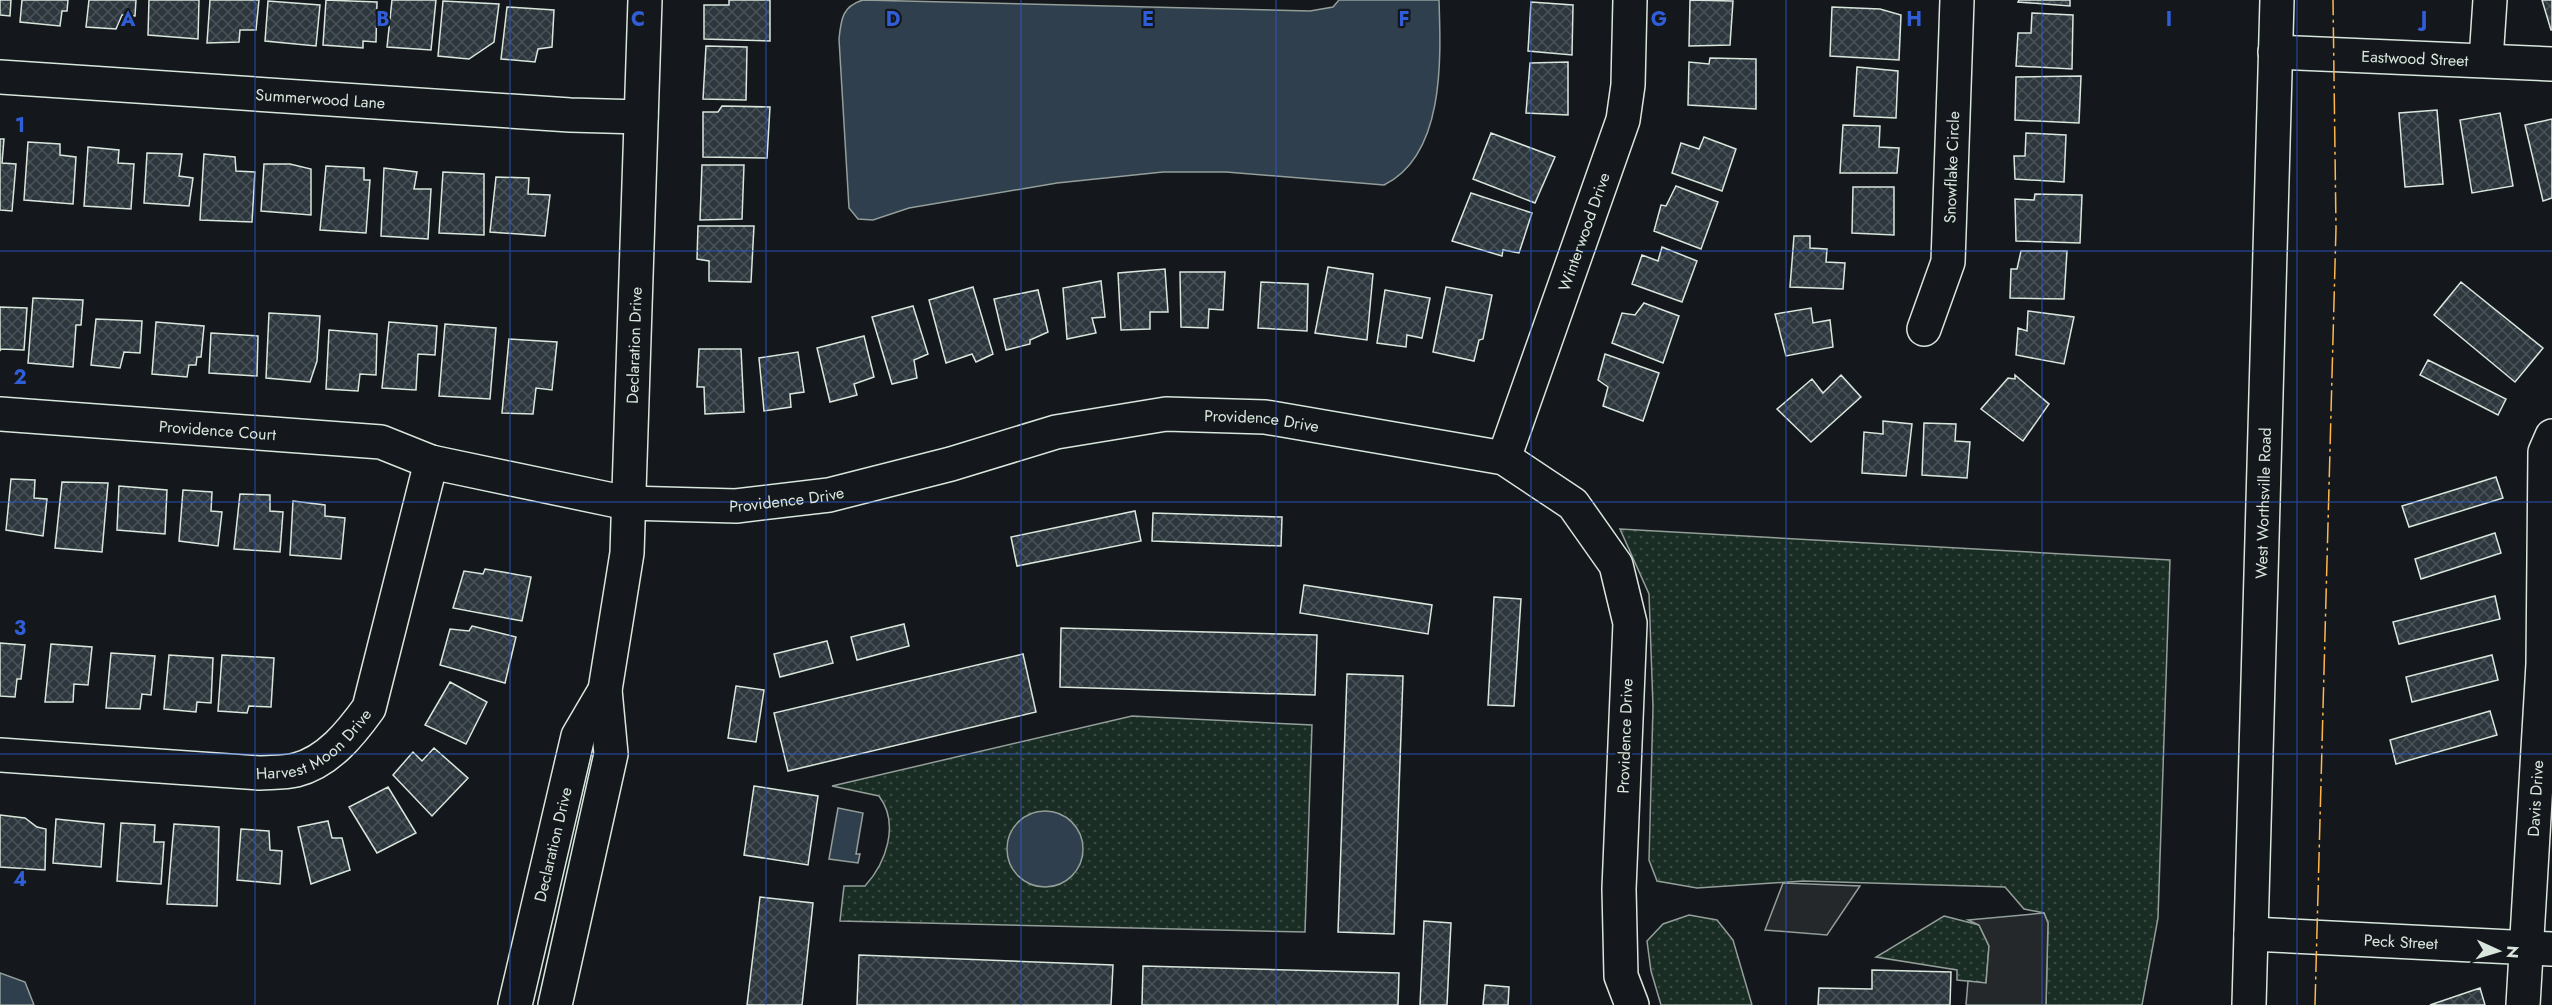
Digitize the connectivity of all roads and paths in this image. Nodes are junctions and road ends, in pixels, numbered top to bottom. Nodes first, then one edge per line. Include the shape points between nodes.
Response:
1 (645, 0) edge
2 (1630, 0) edge
3 (1957, 0) edge
4 (2277, 0) edge
5 (2490, 0) edge
6 (2275, 52) junction
7 (2486, 60) junction
8 (2552, 64) edge
9 (0, 77) edge
10 (641, 117) junction
11 (1924, 329) dead end
12 (0, 414) edge
13 (2552, 436) edge
14 (1504, 458) junction
15 (431, 462) junction
16 (627, 503) junction
17 (2547, 664) edge
18 (605, 690) junction
19 (0, 755) edge
20 (2251, 934) junction
21 (2539, 948) edge
22 (515, 1005) edge
23 (555, 1005) edge
24 (1632, 1005) edge
25 (2249, 1005) edge
26 (2523, 1005) edge

1 - 10 street, Declaration Drive
2 - 14 street, Winterwood Drive via 1623,120
3 - 11 street, Snowflake Circle via 1948,261
4 - 6 street, West Worthsville Road
5 - 7 street
6 - 7 street, Eastwood Street
6 - 20 street, West Worthsville Road
7 - 8 street, Eastwood Street
9 - 10 street, Summerwood Lane
10 - 16 street, Declaration Drive
12 - 15 street, Providence Court via 381,442
13 - 17 street, Davis Drive via 2545,452
14 - 16 street, Providence Drive via 1265,417 1166,414 1056,432 829,495 736,506
14 - 24 street, Providence Drive via 1574,504 1616,565 1630,623 1619,889 1621,976
15 - 16 street, Providence Drive
15 - 19 street, Harvest Moon Drive via 369,708 349,736 329,753 297,770 259,773
16 - 18 street, Declaration Drive via 627,553
17 - 21 street, Davis Drive
18 - 22 street, Declaration Drive via 578,736
18 - 23 street, Declaration Drive via 611,754
20 - 21 street, Peck Street
20 - 25 street, West Worthsville Road
21 - 26 street, Davis Drive

